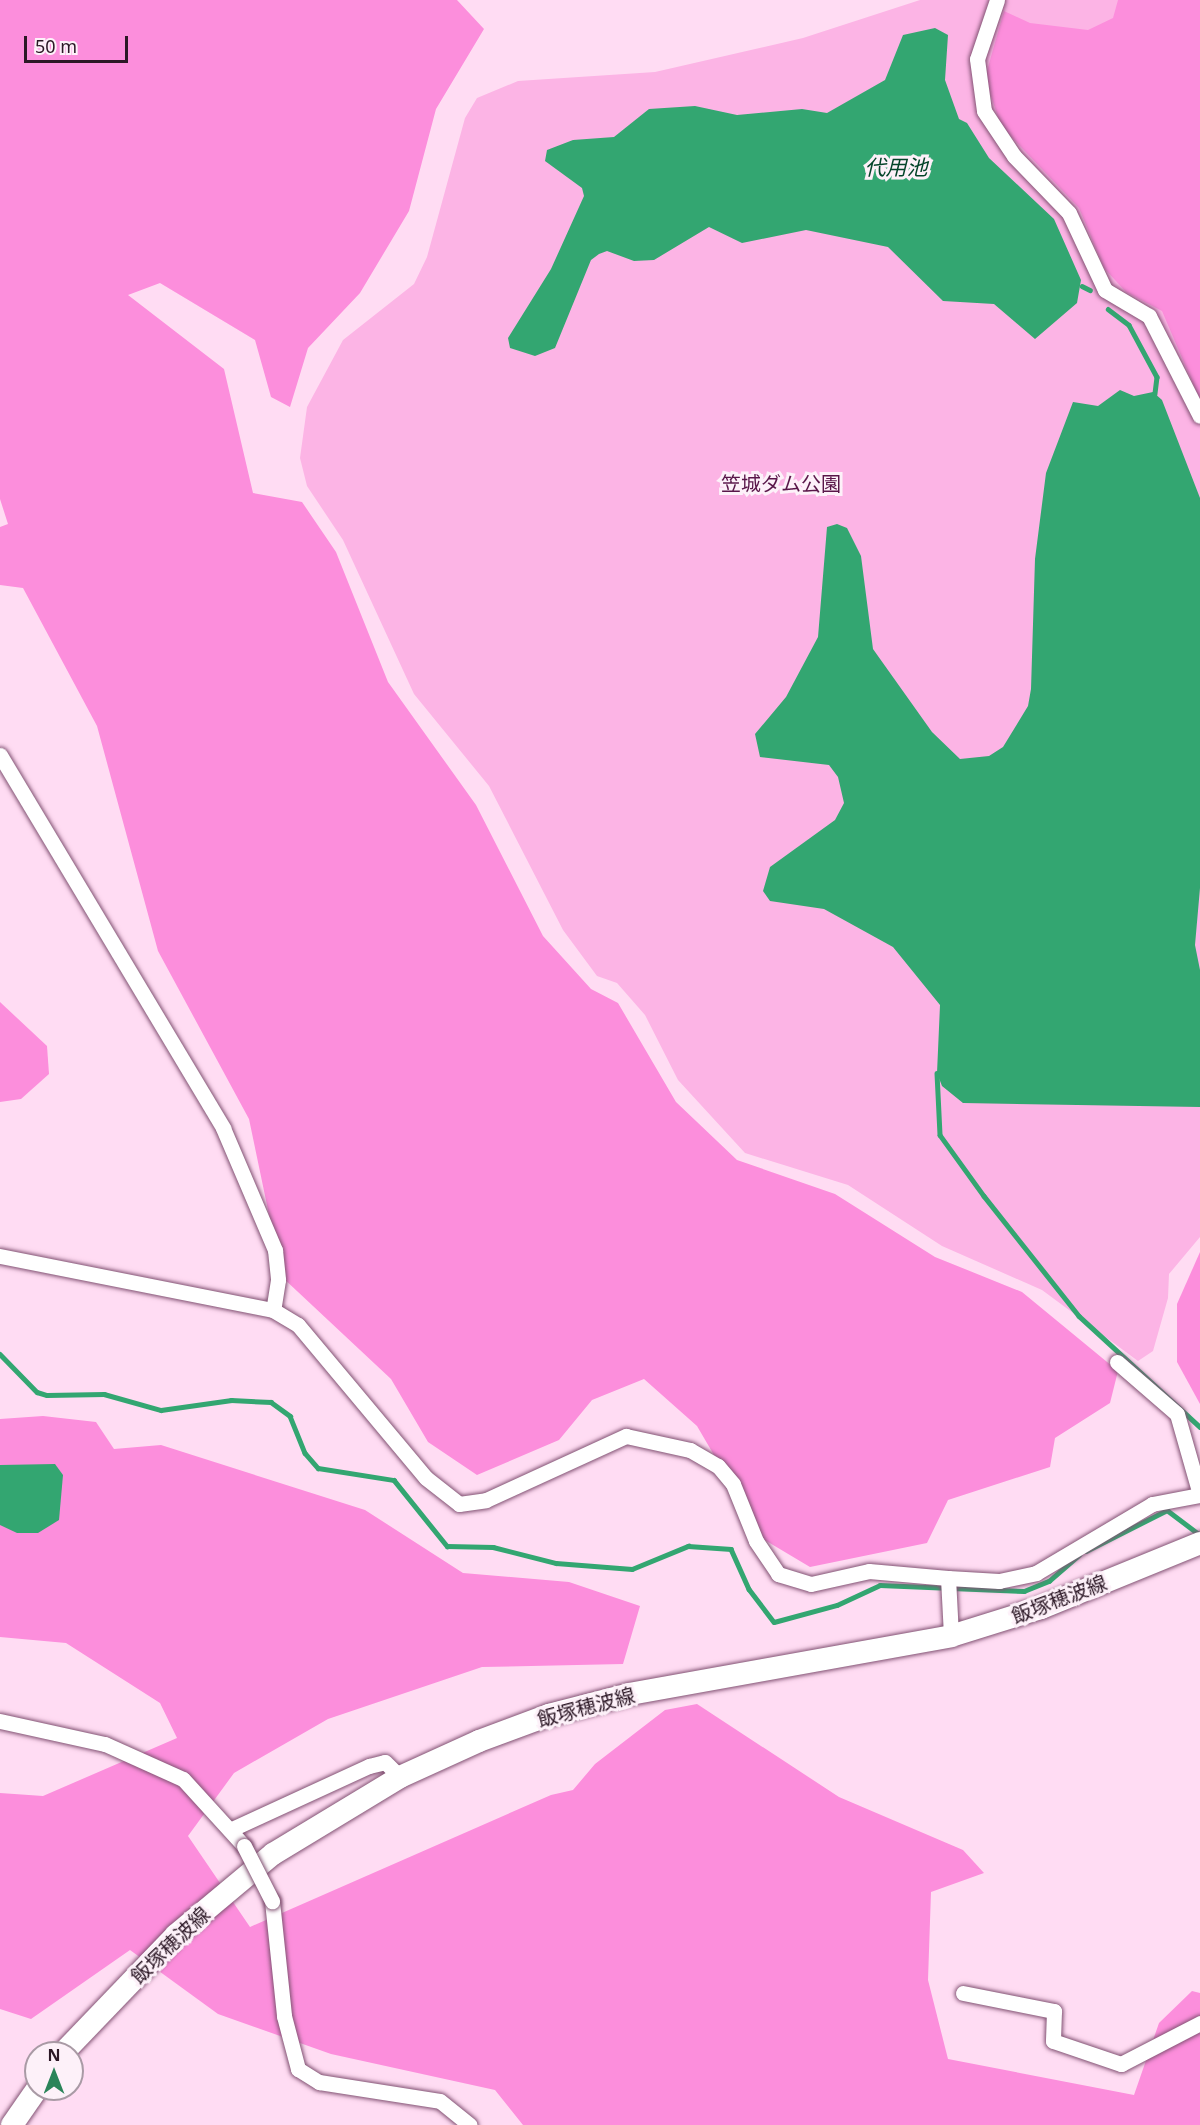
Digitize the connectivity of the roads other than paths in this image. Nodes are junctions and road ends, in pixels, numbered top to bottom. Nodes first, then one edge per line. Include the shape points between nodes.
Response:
1 (996, 0) edge
2 (1200, 416) edge
3 (0, 754) edge
4 (0, 1256) edge
5 (273, 1310) junction
6 (1117, 1362) dead end
7 (1200, 1495) edge
8 (1200, 1543) edge
9 (948, 1578) junction
10 (951, 1636) junction
11 (0, 1721) edge
12 (400, 1777) junction
13 (234, 1828) junction
14 (963, 1993) dead end
15 (1200, 2022) edge
16 (74, 2041) edge
17 (29, 2101) edge
18 (12, 2125) edge
19 (470, 2125) edge

1 - 2 street via 977,59 984,111 1014,156 1069,213 1105,290 1149,316
3 - 5 street via 223,1128 275,1250 278,1280
4 - 5 street
5 - 9 street via 298,1325 426,1478 459,1504 486,1500 626,1436 660,1440 718,1466 734,1484 756,1541 778,1574 811,1584 869,1571
6 - 7 street via 1177,1414
7 - 9 street via 1152,1504 1036,1573 999,1581
8 - 10 main road, 飯塚穂波線 via 1041,1608
9 - 10 street
10 - 12 main road, 飯塚穂波線 via 630,1694 549,1715
11 - 13 street via 105,1744 183,1779
12 - 13 street via 385,1762 369,1766
12 - 16 main road, 飯塚穂波線 via 273,1854 176,1935
13 - 19 street, bridge via 272,1901 284,2016 298,2069 319,2082 440,2101
14 - 15 street via 1054,2012 1053,2041 1121,2064
17 - 18 main road

